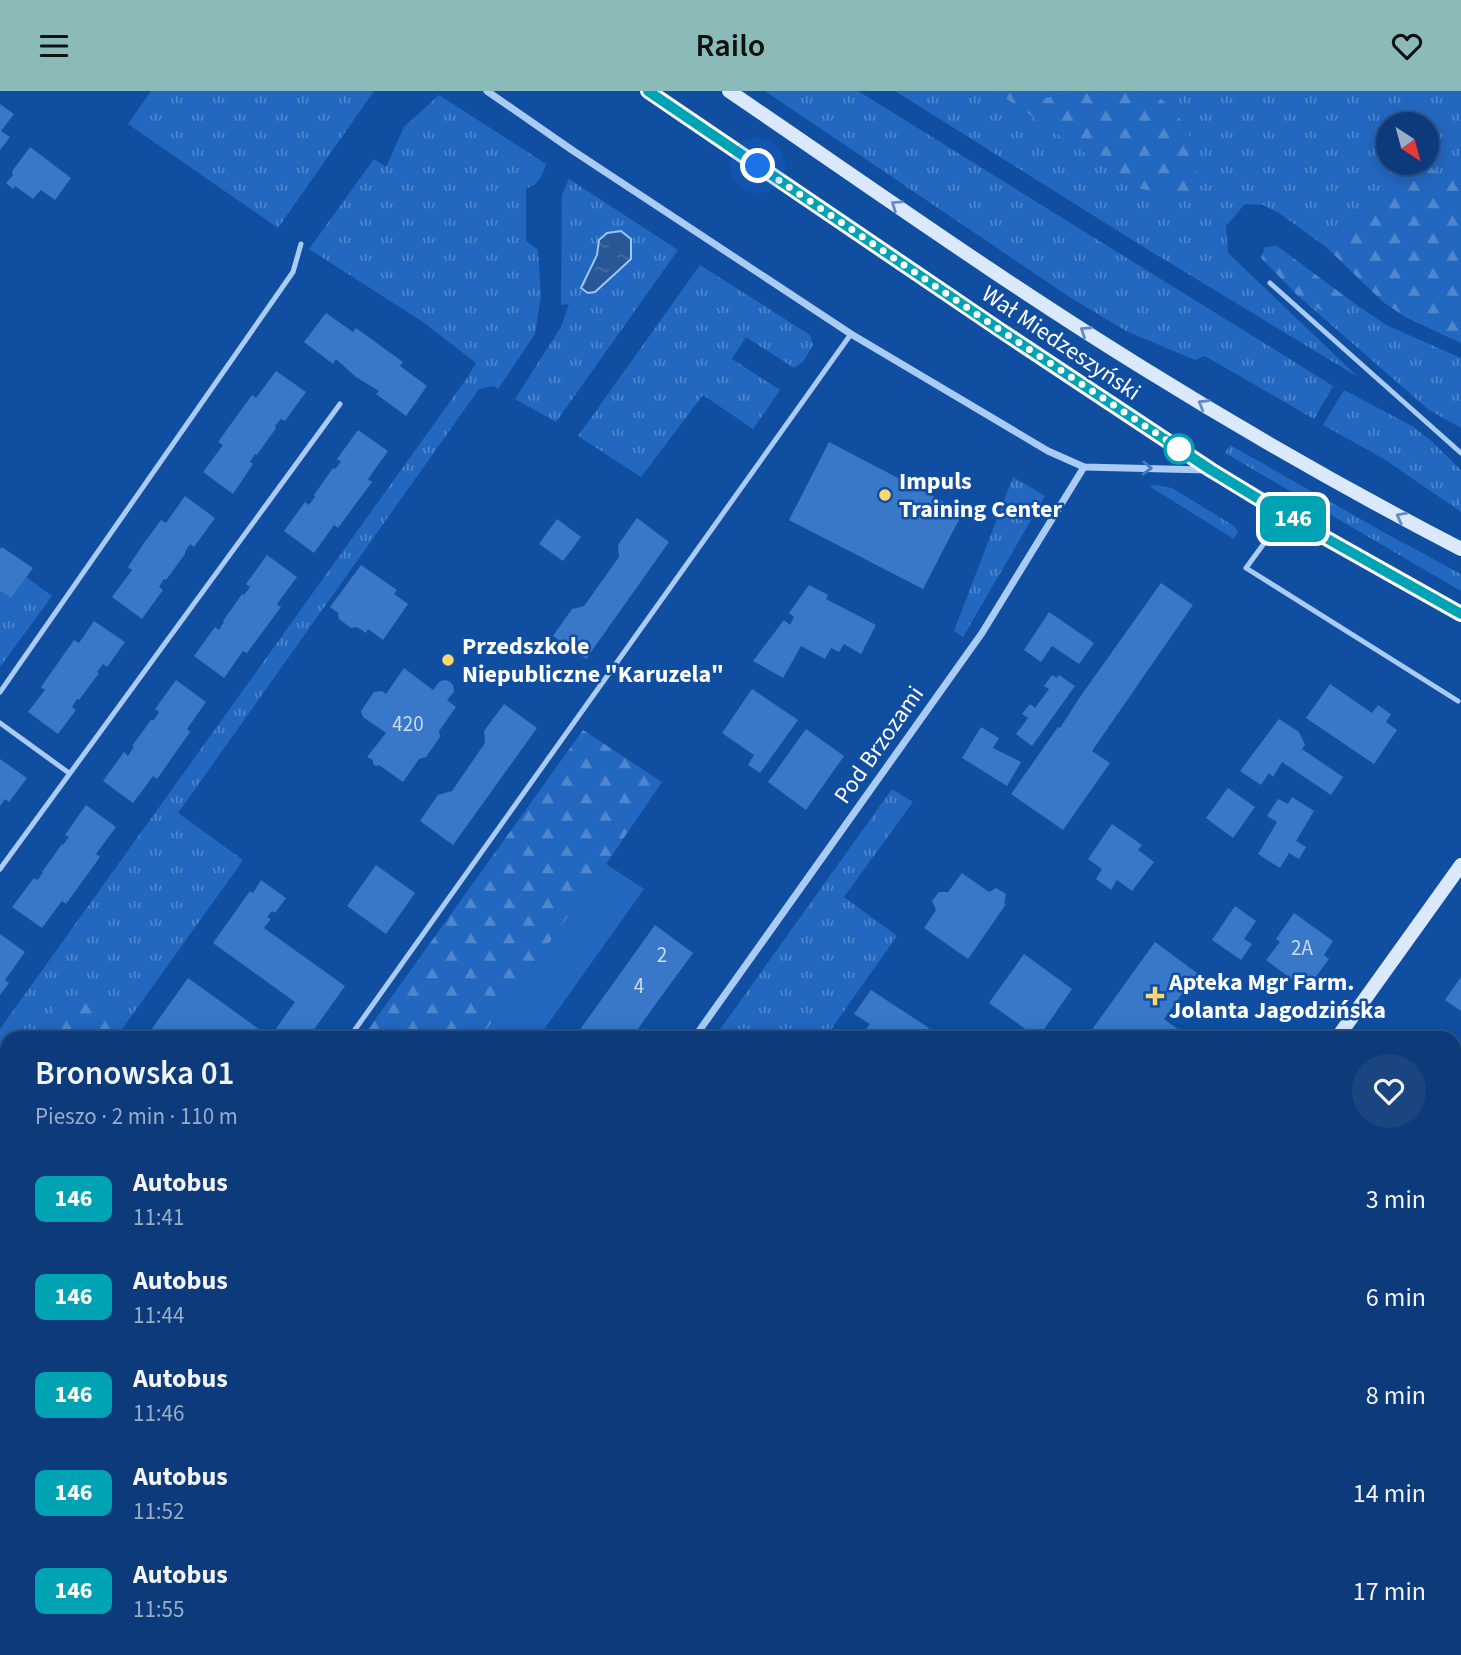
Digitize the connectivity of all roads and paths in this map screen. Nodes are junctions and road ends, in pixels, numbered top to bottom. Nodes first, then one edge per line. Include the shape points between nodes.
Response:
1 (487, 91) edge
2 (648, 91) edge
3 (729, 91) edge
4 (301, 244) dead end
5 (1269, 283) dead end
6 (851, 334) junction
7 (340, 404) dead end
8 (1461, 453) edge
9 (1084, 467) junction
10 (1211, 470) junction
11 (1285, 515) junction
12 (1461, 549) edge
13 (1461, 614) edge
14 (0, 692) edge
15 (1458, 701) dead end
16 (0, 723) edge
17 (69, 773) junction
18 (1461, 866) edge
19 (0, 869) edge
20 (354, 1031) edge
21 (699, 1031) edge
22 (1342, 1031) edge

1 - 6 street
2 - 10 main road, Wał Miedzeszyński
12 -> 3 main road, Wał Miedzeszyński via 1143,368
4 - 14 lane via 293,272
5 - 8 lane
6 - 9 street via 1048,451
6 - 20 lane
7 - 17 lane
9 -> 10 street
9 - 21 street, Pod Brzozami via 982,633
10 - 11 main road, Wał Miedzeszyński
11 - 13 main road, Wał Miedzeszyński
11 - 15 lane via 1246,568
16 - 17 lane
17 - 19 lane
18 - 22 main road

